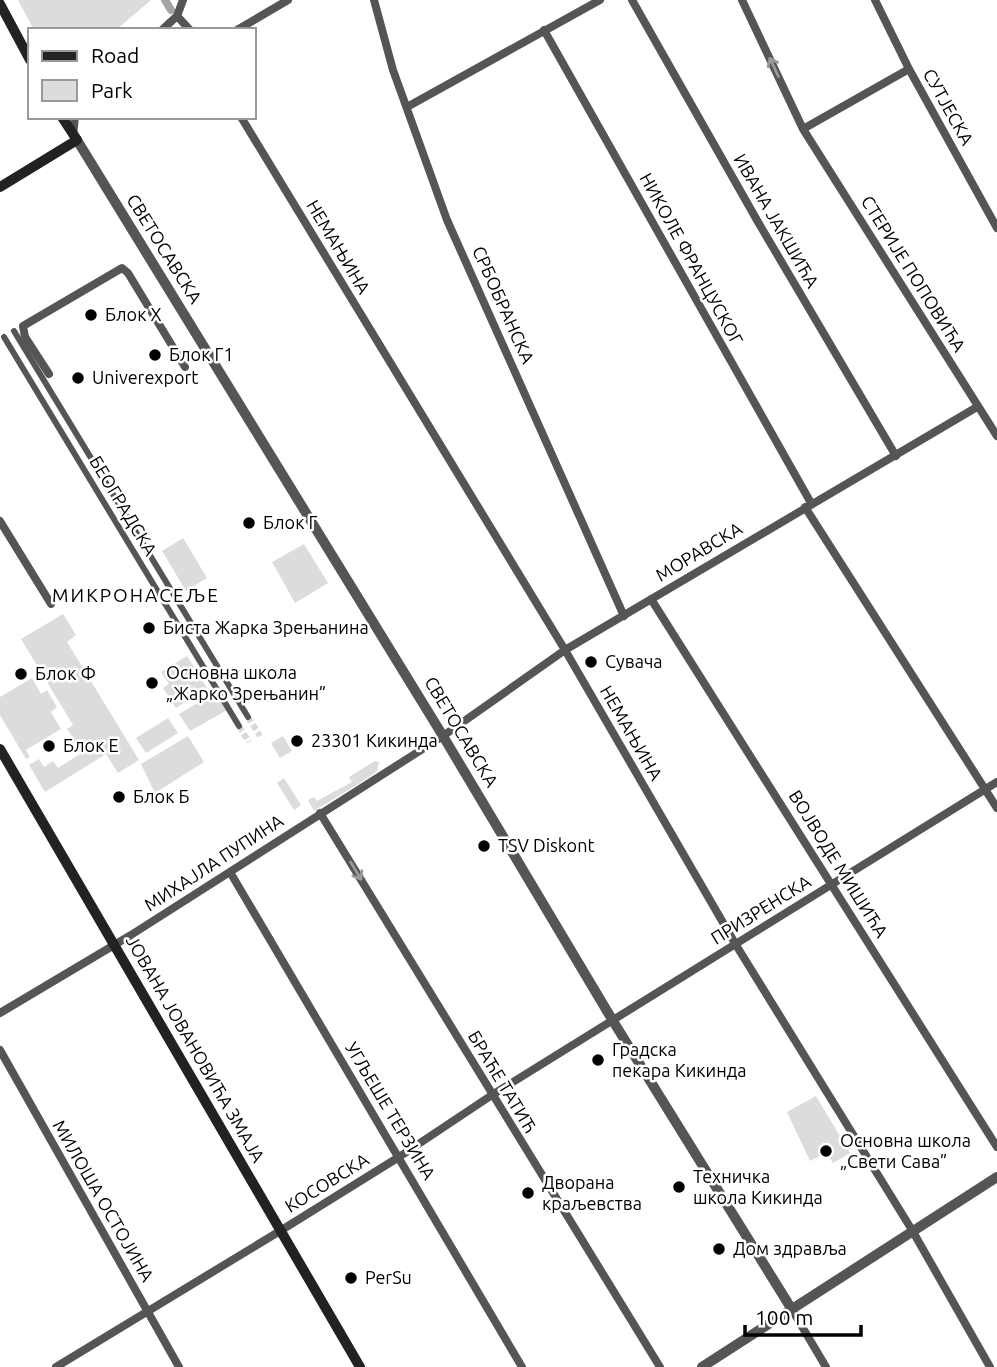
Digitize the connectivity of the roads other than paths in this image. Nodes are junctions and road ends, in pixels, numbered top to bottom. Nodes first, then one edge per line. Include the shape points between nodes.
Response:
1 (183, 0) edge
2 (288, 0) edge
3 (374, 0) edge
4 (600, 0) edge
5 (632, 0) edge
6 (742, 0) edge
7 (875, 0) edge
8 (0, 4) edge
9 (177, 16) junction
10 (164, 28) edge
11 (189, 28) edge
12 (240, 28) edge
13 (544, 30) junction
14 (28, 56) edge
15 (909, 69) junction
16 (407, 107) junction
17 (63, 119) edge
18 (75, 119) edge
19 (242, 119) edge
20 (803, 129) junction
21 (75, 137) junction
22 (0, 187) edge
23 (997, 228) edge
24 (14, 331) dead end
25 (4, 337) dead end
26 (186, 367) dead end
27 (50, 374) dead end
28 (977, 407) junction
29 (997, 436) edge
30 (895, 456) junction
31 (808, 505) junction
32 (0, 521) edge
33 (651, 599) junction
34 (51, 604) dead end
35 (624, 616) junction
36 (565, 650) junction
37 (248, 717) tunnel mouth
38 (239, 726) tunnel mouth
39 (443, 736) junction
40 (0, 749) edge
41 (997, 782) edge
42 (985, 789) junction
43 (997, 808) edge
44 (320, 813) junction
45 (230, 872) junction
46 (831, 884) junction
47 (115, 944) junction
48 (736, 945) junction
49 (0, 1013) edge
50 (613, 1021) junction
51 (0, 1050) edge
52 (492, 1095) junction
53 (997, 1147) edge
54 (399, 1157) junction
55 (997, 1177) edge
56 (912, 1230) junction
57 (280, 1231) junction
58 (791, 1308) junction
59 (147, 1311) junction
60 (56, 1367) edge
61 (180, 1367) edge
62 (360, 1367) edge
63 (522, 1367) edge
64 (660, 1367) edge
65 (702, 1367) edge
66 (826, 1367) edge
67 (990, 1367) edge

1 - 9 street
2 - 12 street
3 - 16 street, СРБОБРАНСКА
4 - 13 street
5 - 30 street, ИВАНА ЈАКШИЋА
20 -> 6 street, СТЕРИЈЕ ПОПОВИЋА
7 - 15 street, СУТЈЕСКА
8 - 14 main road
9 - 10 street
9 - 11 street
13 - 16 street
13 - 31 street, НИКОЛЕ ФРАНЦУСКОГ
15 - 20 street
15 - 23 street, СУТЈЕСКА
16 - 35 street, СРБОБРАНСКА via 447,220
17 - 21 main road, СВЕТОСАВСКА
18 - 21 street
19 - 36 street, НЕМАЊИНА
20 - 28 street, СТЕРИЈЕ ПОПОВИЋА
21 - 22 main road
21 - 39 street, СВЕТОСАВСКА
24 - 37 street, БЕОГРАДСКА
25 - 38 street, БЕОГРАДСКА
26 - 27 street via 122,268 23,326 25,337
28 - 29 street, СТЕРИЈЕ ПОПОВИЋА
28 - 30 street, МОРАВСКА
30 - 31 street, МОРАВСКА
31 - 33 street, МОРАВСКА
31 - 42 street, НИКОЛЕ ФРАНЦУСКОГ
32 - 34 street
33 - 35 street, МОРАВСКА
33 - 46 street, ВОЈВОДЕ МИШИЋА
35 - 36 street, МОРАВСКА
36 - 39 street, МОРАВСКА
36 - 48 street, НЕМАЊИНА
39 - 44 street, МИХАЈЛА ПУПИНА
39 - 50 street, СВЕТОСАВСКА
40 - 47 main road, ЈОВАНА ЈОВАНОВИЋА ЗМАЈА
41 - 42 street, ПРИЗРЕНСКА
42 - 43 street, НИКОЛЕ ФРАНЦУСКОГ
42 - 46 street, ПРИЗРЕНСКА
44 - 45 street, МИХАЈЛА ПУПИНА
44 -> 52 street, БРАЋЕ ТАТИЋ
45 - 47 street, МИХАЈЛА ПУПИНА
45 - 54 street, УГЉЕШЕ ТЕРЗИНА
46 - 48 street, ПРИЗРЕНСКА
46 - 53 street, ВОЈВОДЕ МИШИЋА
47 - 49 street, МИХАЈЛА ПУПИНА
47 - 57 main road, ЈОВАНА ЈОВАНОВИЋА ЗМАЈА
48 - 50 street, ПРИЗРЕНСКА
48 - 56 street, НЕМАЊИНА
50 - 52 street, КОСОВСКА
50 - 58 street, СВЕТОСАВСКА
51 - 59 street, МИЛОША ОСТОЈИНА
52 - 54 street, КОСОВСКА
52 - 64 street, БРАЋЕ ТАТИЋ
54 - 57 street, КОСОВСКА
54 - 63 street, УГЉЕШЕ ТЕРЗИНА
55 - 56 street
56 - 58 street
56 - 67 street, НЕМАЊИНА
57 - 59 street, КОСОВСКА
57 - 62 main road, ЈОВАНА ЈОВАНОВИЋА ЗМАЈА
58 - 65 street
58 - 66 street, СВЕТОСАВСКА
59 - 60 street, КОСОВСКА
59 - 61 street, МИЛОША ОСТОЈИНА

